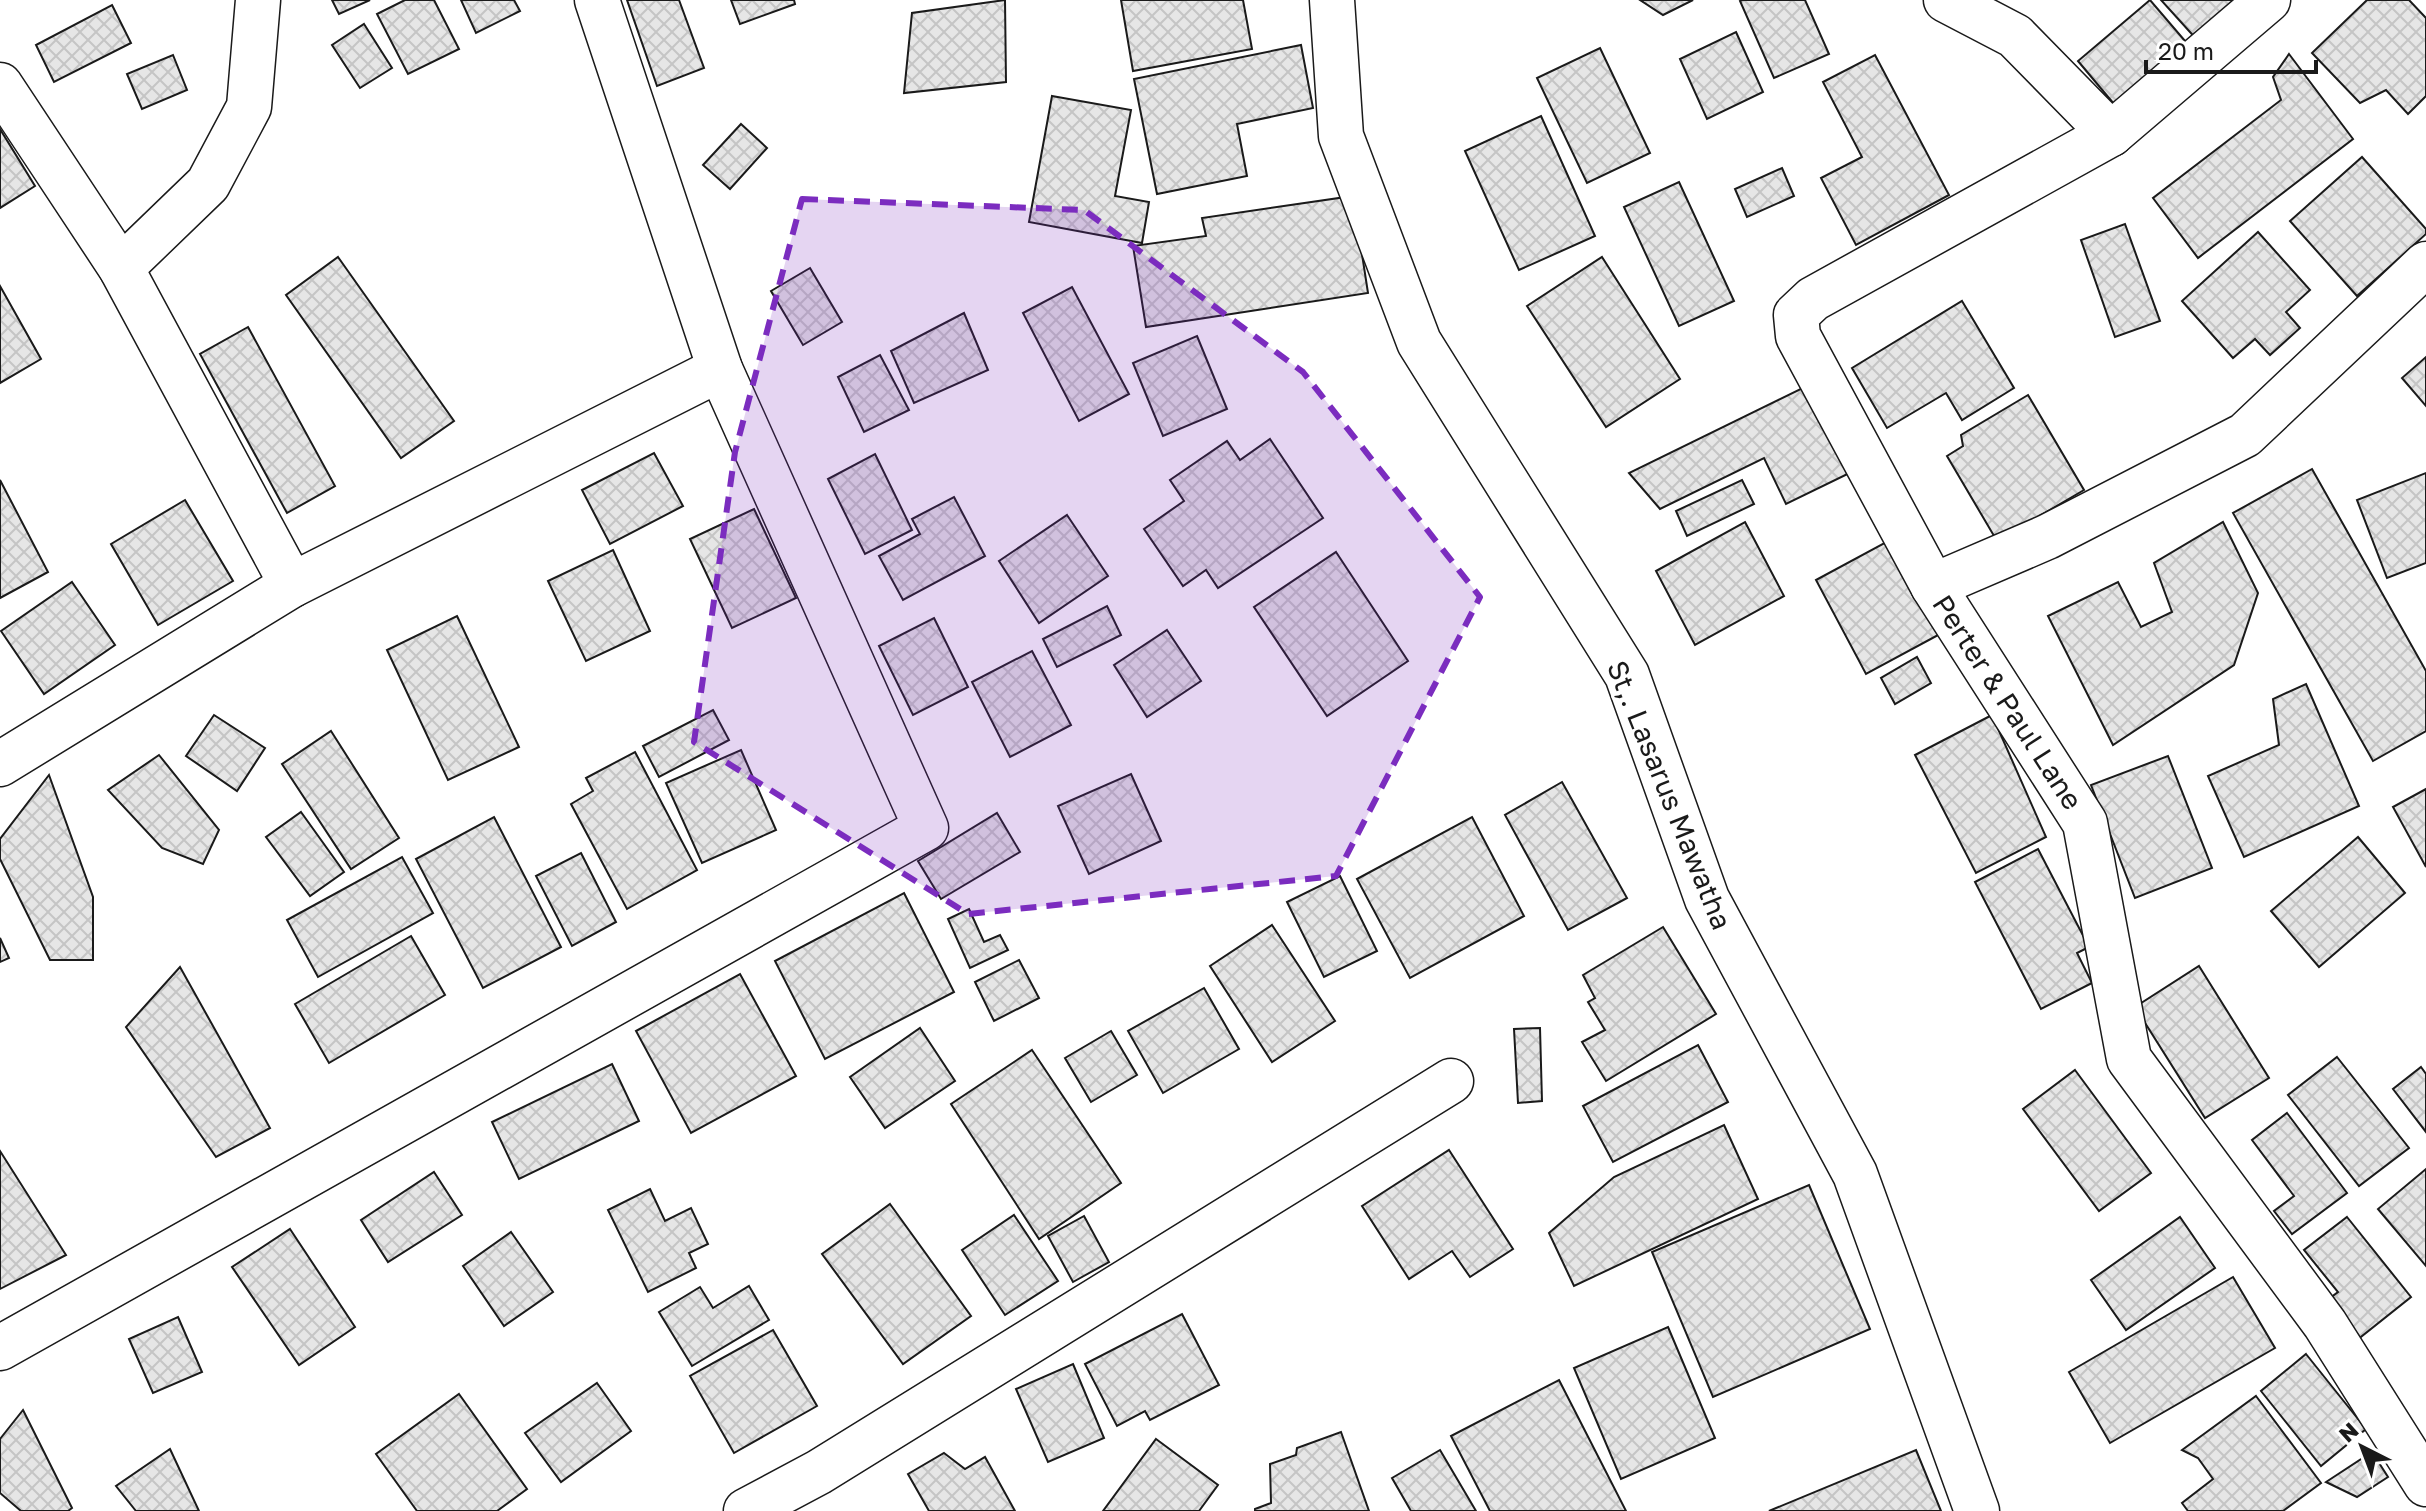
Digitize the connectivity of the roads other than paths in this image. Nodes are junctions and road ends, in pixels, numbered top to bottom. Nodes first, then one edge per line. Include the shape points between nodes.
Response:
1 (258, 0) edge
2 (597, 0) edge
3 (1332, 0) edge
4 (1946, 0) edge
5 (2268, 0) edge
6 (0, 85) edge
7 (2111, 134) junction
8 (2426, 264) edge
9 (121, 268) junction
10 (720, 369) junction
11 (292, 585) junction
12 (1933, 586) junction
13 (0, 764) edge
14 (1451, 1081) dead end
15 (0, 1348) edge
16 (2426, 1484) edge
17 (746, 1511) edge
18 (1977, 1511) edge

1 - 9 street via 249,107 208,184
2 - 10 street
3 - 18 street, St,. Lasarus Mawatha via 1341,136 1419,342 1627,675 1707,899 1855,1174
4 - 7 street via 2015,36
5 - 7 street
6 - 9 street
7 - 12 street, Perter & Paul Lane via 1813,299 1796,315 1798,336
8 - 12 street via 2245,435 2047,537
9 - 11 street
10 - 11 street
10 - 15 street via 926,828
11 - 13 street
12 - 16 street, Perter & Paul Lane via 2085,823 2129,1059 2325,1324
14 - 17 street via 819,1472

